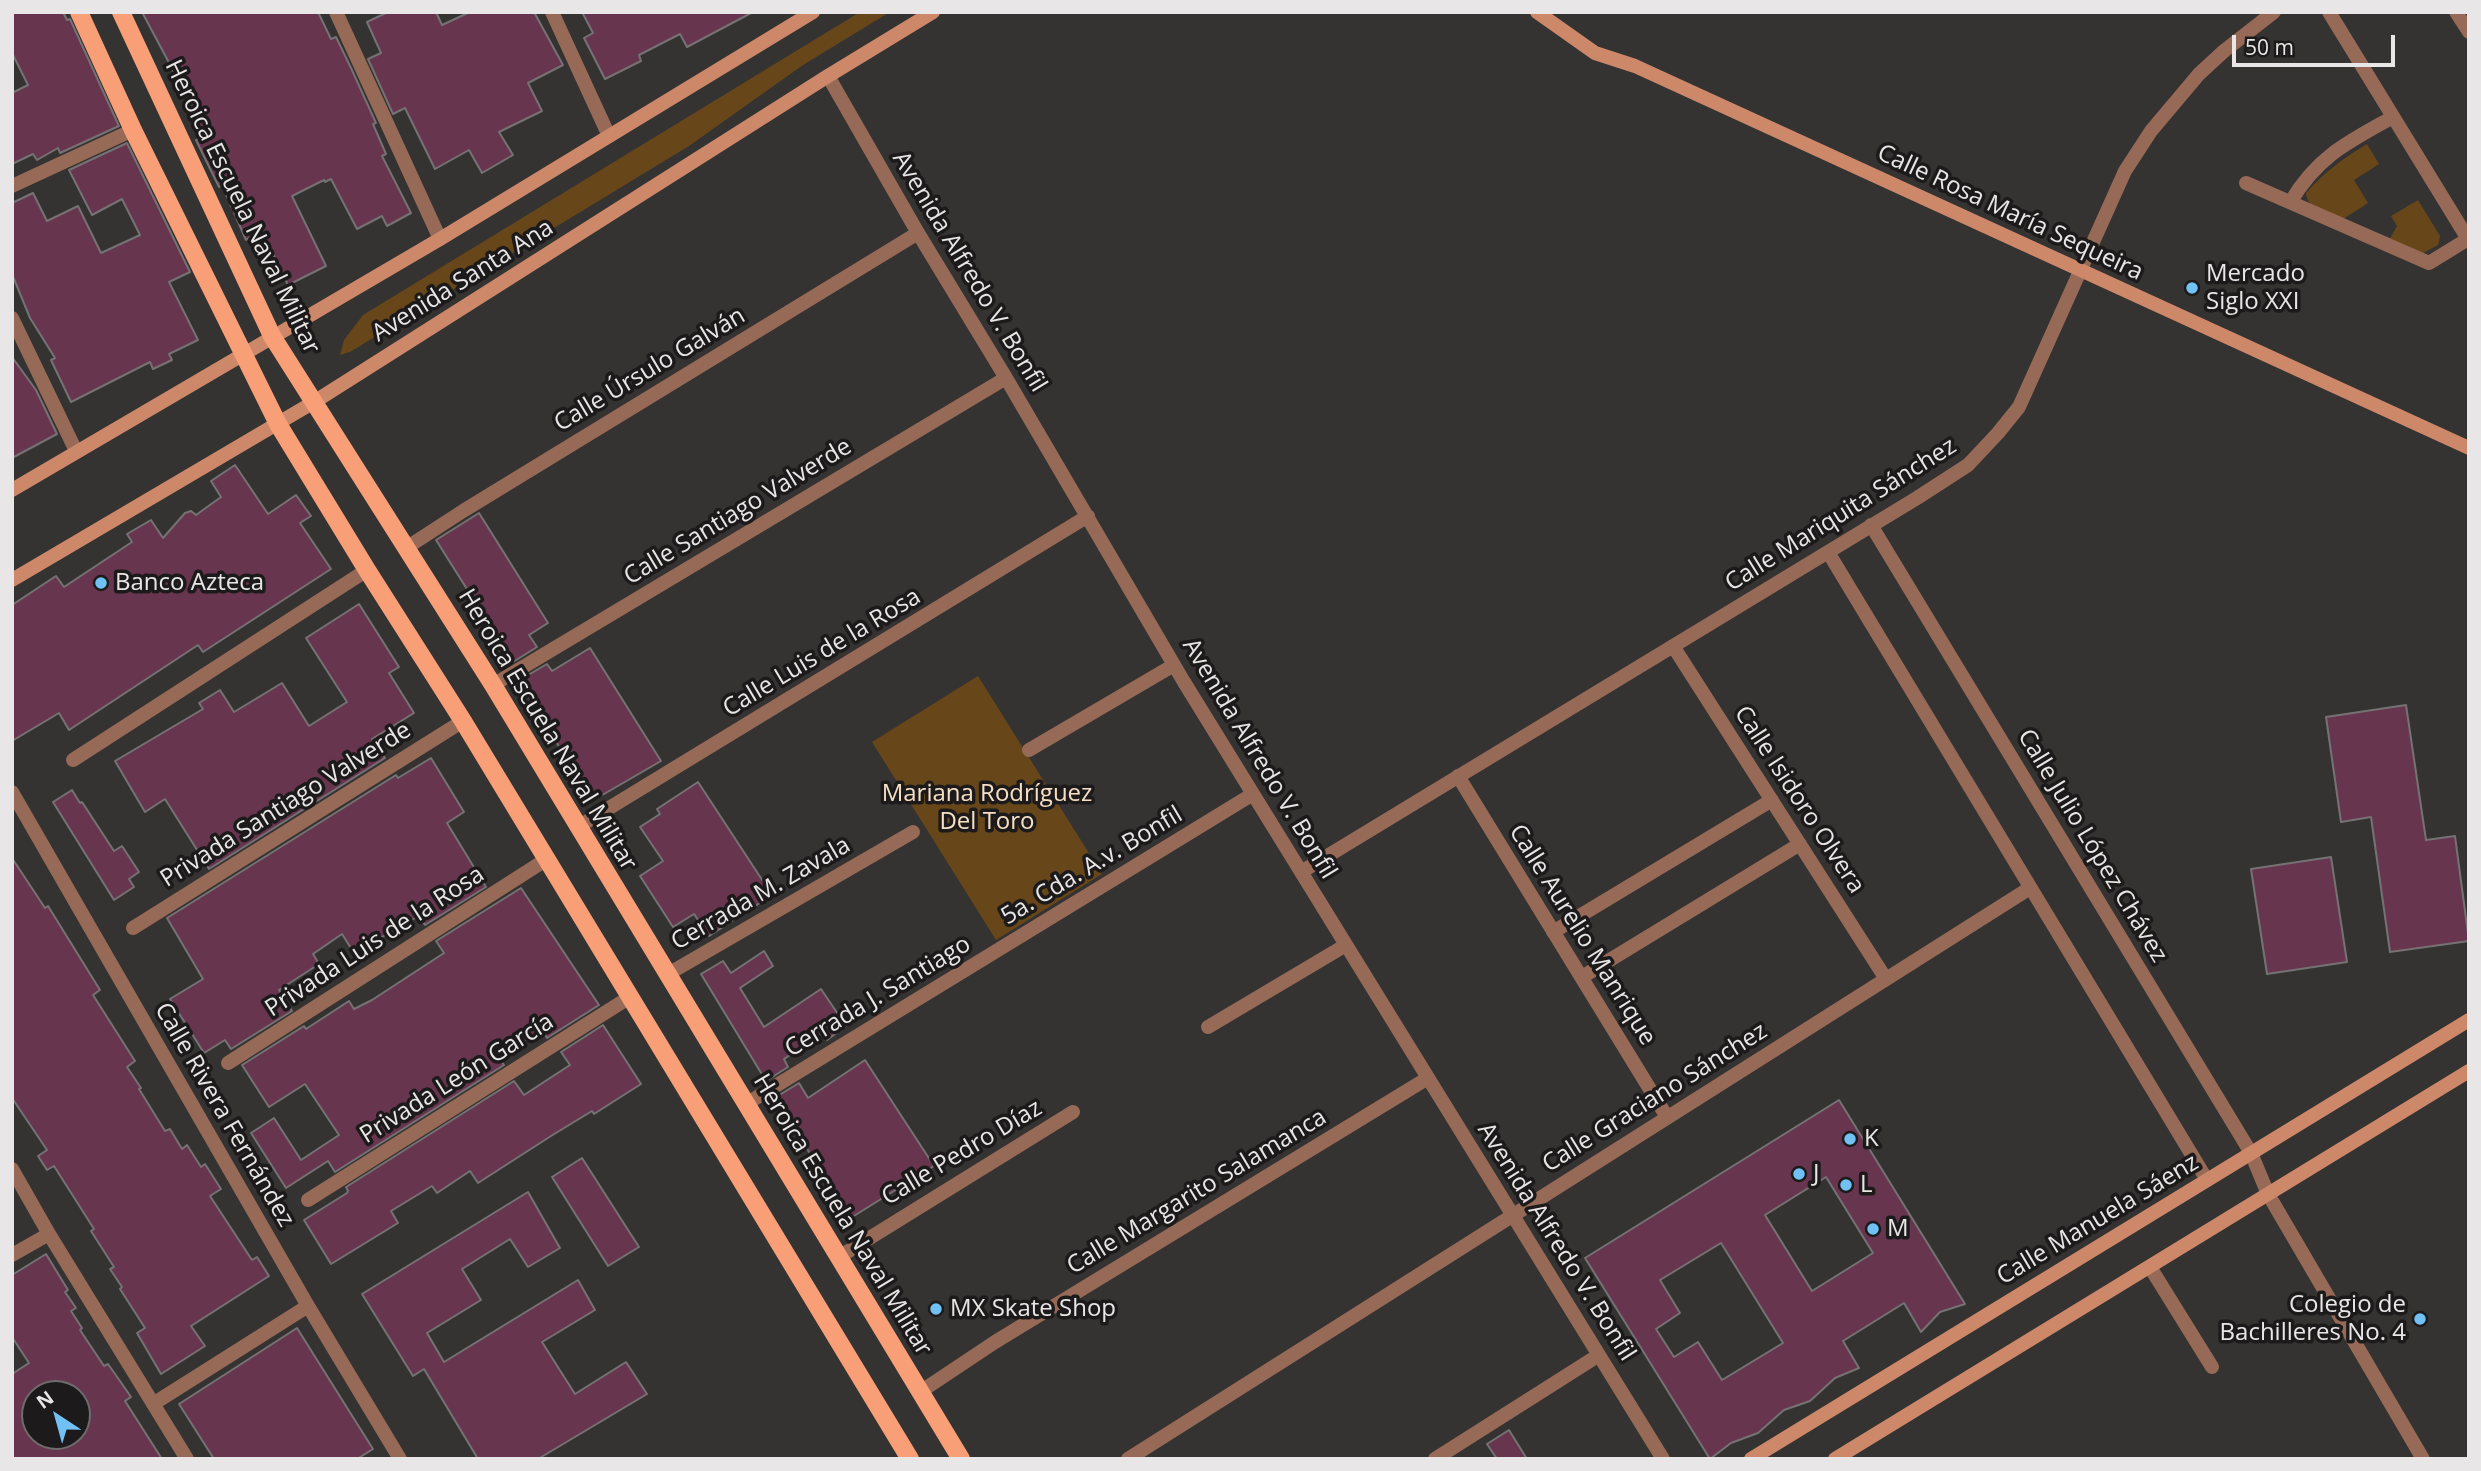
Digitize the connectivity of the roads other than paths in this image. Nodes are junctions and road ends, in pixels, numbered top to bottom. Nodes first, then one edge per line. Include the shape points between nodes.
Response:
1 (79, 12) edge
2 (121, 12) edge
3 (335, 12) edge
4 (552, 12) edge
5 (813, 12) edge
6 (933, 12) edge
7 (1537, 12) edge
8 (2274, 12) edge
9 (2329, 12) edge
10 (2456, 12) edge
11 (792, 18) edge
12 (2469, 32) edge
13 (828, 76) junction
14 (2393, 117) junction
15 (133, 130) junction
16 (609, 136) junction
17 (2246, 183) dead end
18 (12, 186) edge
19 (2291, 201) junction
20 (918, 233) junction
21 (440, 239) junction
22 (2082, 271) junction
23 (12, 318) edge
24 (272, 336) junction
25 (244, 354) junction
26 (1006, 378) junction
27 (314, 402) junction
28 (278, 424) junction
29 (2469, 448) edge
30 (76, 451) junction
31 (12, 490) edge
32 (1088, 516) junction
33 (1871, 525) junction
34 (406, 548) junction
35 (1828, 552) junction
36 (367, 570) junction
37 (12, 580) edge
38 (1673, 646) junction
39 (1174, 665) junction
40 (493, 685) junction
41 (463, 721) junction
42 (1029, 750) dead end
43 (73, 761) dead end
44 (1458, 776) junction
45 (12, 792) edge
46 (1253, 794) junction
47 (1772, 800) junction
48 (578, 827) junction
49 (913, 832) dead end
50 (1800, 844) junction
51 (547, 859) junction
52 (1301, 872) junction
53 (2030, 888) junction
54 (133, 928) dead end
55 (1553, 932) junction
56 (1346, 945) junction
57 (998, 950) joint
58 (667, 974) junction
59 (1581, 976) junction
60 (1886, 979) junction
61 (630, 997) junction
62 (2469, 1020) edge
63 (1208, 1027) dead end
64 (228, 1063) dead end
65 (2469, 1071) edge
66 (1428, 1078) junction
67 (746, 1104) junction
68 (1073, 1112) dead end
69 (1667, 1117) junction
70 (2251, 1153) junction
71 (12, 1169) edge
72 (2207, 1180) junction
73 (2268, 1194) junction
74 (308, 1200) dead end
75 (1512, 1215) junction
76 (49, 1234) junction
77 (12, 1255) edge
78 (839, 1257) junction
79 (2150, 1266) junction
80 (308, 1306) junction
81 (1599, 1355) junction
82 (2212, 1367) dead end
83 (920, 1392) junction
84 (153, 1404) junction
85 (1855, 1454) edge
86 (187, 1459) edge
87 (400, 1459) edge
88 (910, 1459) edge
89 (961, 1459) edge
90 (1128, 1459) edge
91 (1435, 1459) edge
92 (1662, 1459) edge
93 (1751, 1459) edge
94 (1835, 1459) edge
95 (2423, 1459) edge

1 - 15 main road
2 - 24 main road, Heroica Escuela Naval Militar
3 - 21 street
4 - 16 street
5 - 11 street, Avenida Santa Ana
6 - 13 street, Avenida Santa Ana
7 - 22 street, Calle Rosa María Sequeira via 1595,53 1635,66
8 - 22 street, Calle Mariquita Sánchez via 2199,74 2151,131 2125,171
9 - 14 street
10 - 12 street
11 - 16 street, Avenida Santa Ana
13 - 20 street, Avenida Alfredo V. Bonfil
13 - 27 street, Avenida Santa Ana
14 - 19 street via 2321,160
14 - 19 street via 2468,239 2429,263
15 - 18 street
15 - 25 main road
16 - 21 street, Avenida Santa Ana
17 - 19 street
20 - 26 street, Avenida Alfredo V. Bonfil
20 - 34 street, Calle Úrsulo Galván
21 - 24 street, Avenida Santa Ana
22 - 29 street, Calle Rosa María Sequeira
22 - 33 street, Calle Mariquita Sánchez via 2019,407 1998,433 1968,464
23 - 30 street
24 - 25 street, Avenida Santa Ana
24 - 27 main road, Heroica Escuela Naval Militar
25 - 28 main road
25 - 30 street, Avenida Santa Ana
26 - 32 street, Avenida Alfredo V. Bonfil
26 - 40 street, Calle Santiago Valverde
27 - 28 street, Avenida Santa Ana
27 - 34 main road, Heroica Escuela Naval Militar
28 - 36 main road
28 - 37 street, Avenida Santa Ana
30 - 31 street, Avenida Santa Ana
32 - 39 street, Avenida Alfredo V. Bonfil
32 - 48 street, Calle Luis de la Rosa
33 - 35 street, Calle Mariquita Sánchez
33 - 70 street, Calle Julio López Chávez
34 - 40 main road, Heroica Escuela Naval Militar
35 - 38 street, Calle Mariquita Sánchez
35 - 53 street
36 - 41 main road
36 - 43 street
38 - 44 street, Calle Mariquita Sánchez
38 - 47 street, Calle Isidoro Olvera
39 - 42 street
39 - 46 street, Avenida Alfredo V. Bonfil
40 - 48 main road, Heroica Escuela Naval Militar
41 - 51 main road
41 - 54 street, Privada Santiago Valverde
44 - 52 street, Calle Mariquita Sánchez
44 - 55 street, Calle Aurelio Manrique
45 - 80 street, Calle Rivera Fernández
46 - 52 street, Avenida Alfredo V. Bonfil
46 - 57 street, 5a. Cda. A.v. Bonfil
47 - 50 street, Calle Isidoro Olvera
47 - 55 street
48 - 58 main road, Heroica Escuela Naval Militar
49 - 58 street, Cerrada M. Zavala
50 - 59 street
50 - 60 street, Calle Isidoro Olvera
51 - 61 main road
51 - 64 street, Privada Luis de la Rosa
52 - 56 street, Avenida Alfredo V. Bonfil
53 - 60 street, Calle Graciano Sánchez
53 - 72 street
55 - 59 street, Calle Aurelio Manrique
56 - 63 street
56 - 66 street, Avenida Alfredo V. Bonfil
57 - 67 street, Cerrada J. Santiago
58 - 67 main road, Heroica Escuela Naval Militar
59 - 69 street, Calle Aurelio Manrique
60 - 69 street, Calle Graciano Sánchez
61 - 74 street, Privada León García
61 - 88 main road
62 - 70 street, Calle Manuela Sáenz
65 - 73 street
66 - 75 street, Avenida Alfredo V. Bonfil
66 - 83 street, Calle Margarito Salamanca
67 - 78 main road, Heroica Escuela Naval Militar
68 - 78 street, Calle Pedro Díaz
69 - 75 street, Calle Graciano Sánchez
70 - 72 street, Calle Manuela Sáenz
70 - 73 street, Calle Julio López Chávez
71 - 76 street
72 - 93 street, Calle Manuela Sáenz
73 - 79 street
73 - 95 street, Calle Julio López Chávez
75 - 81 street, Avenida Alfredo V. Bonfil
75 - 90 street, Calle Graciano Sánchez
76 - 77 street
76 - 84 street
78 - 83 main road, Heroica Escuela Naval Militar
79 - 82 street
79 - 85 street
80 - 84 street
80 - 87 street, Calle Rivera Fernández
81 - 91 street
81 - 92 street, Avenida Alfredo V. Bonfil
83 - 89 main road, Heroica Escuela Naval Militar
84 - 86 street
85 - 94 street

